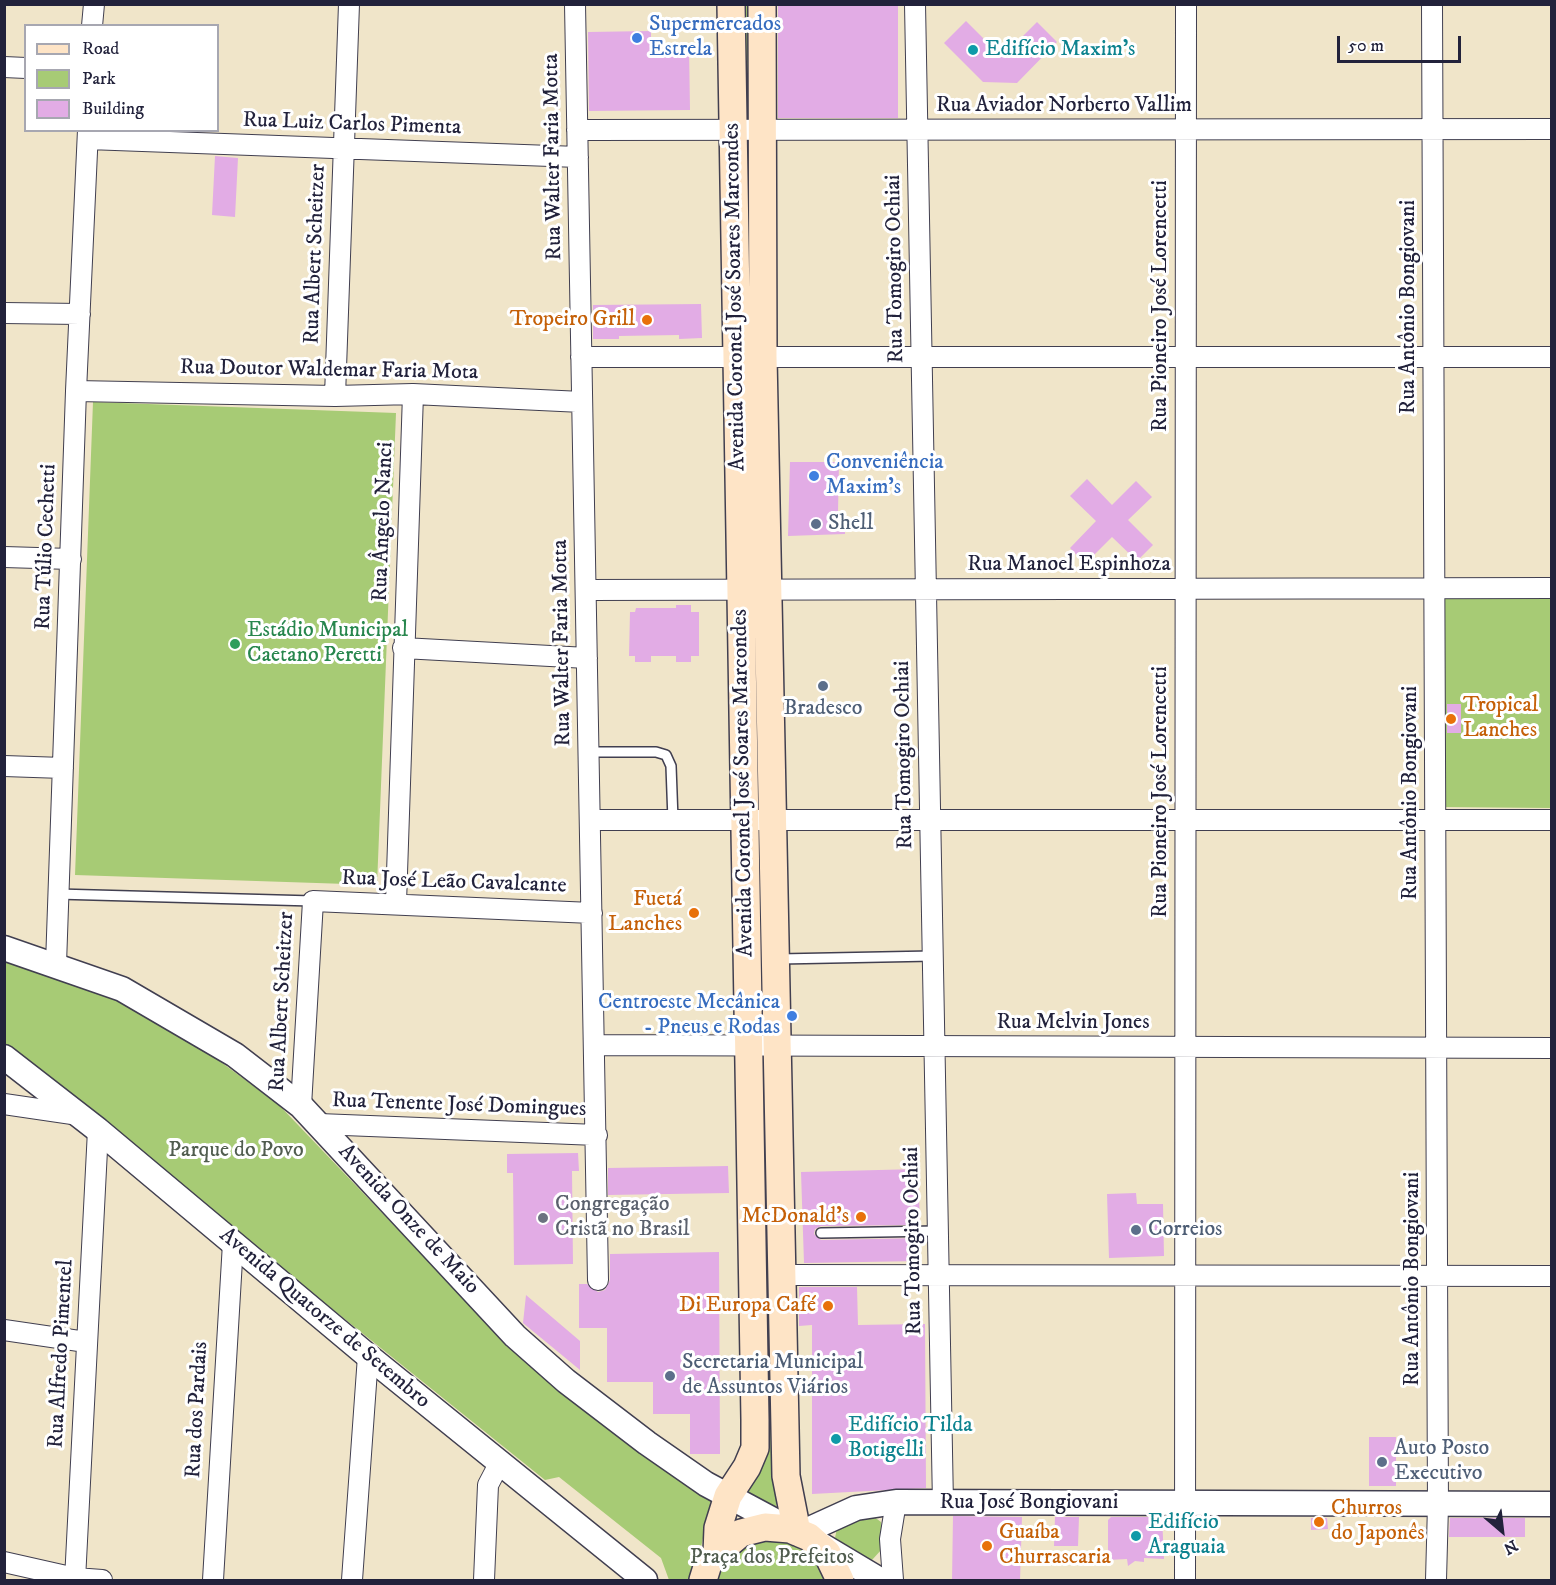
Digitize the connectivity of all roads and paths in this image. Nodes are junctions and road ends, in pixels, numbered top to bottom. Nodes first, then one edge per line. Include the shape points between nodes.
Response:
1 (94, 4) edge
2 (349, 4) edge
3 (575, 4) edge
4 (731, 4) edge
5 (762, 4) edge
6 (915, 4) edge
7 (1186, 4) edge
8 (1432, 4) edge
9 (92, 24) edge
10 (4, 67) edge
11 (24, 68) edge
12 (763, 129) junction
13 (1433, 129) junction
14 (1551, 129) edge
15 (577, 130) junction
16 (734, 130) junction
17 (917, 130) junction
18 (1186, 130) junction
19 (88, 135) edge
20 (343, 148) junction
21 (578, 157) junction
22 (4, 313) edge
23 (80, 314) junction
24 (581, 357) junction
25 (750, 357) junction
26 (921, 357) junction
27 (1185, 357) junction
28 (1434, 357) junction
29 (1551, 357) edge
30 (76, 391) junction
31 (413, 394) junction
32 (335, 396) junction
33 (582, 402) junction
34 (4, 557) edge
35 (71, 559) junction
36 (1435, 588) junction
37 (1551, 588) edge
38 (1185, 589) junction
39 (586, 590) junction
40 (754, 590) junction
41 (926, 590) junction
42 (403, 648) junction
43 (587, 658) junction
44 (589, 752) junction
45 (4, 766) edge
46 (63, 768) junction
47 (591, 819) junction
48 (745, 819) junction
49 (673, 820) junction
50 (772, 820) junction
51 (930, 820) junction
52 (1185, 820) junction
53 (1436, 820) junction
54 (1551, 820) edge
55 (57, 894) junction
56 (313, 902) junction
57 (396, 903) junction
58 (592, 913) junction
59 (4, 948) edge
60 (933, 956) junction
61 (775, 959) junction
62 (56, 964) junction
63 (595, 1045) junction
64 (749, 1046) junction
65 (776, 1046) junction
66 (934, 1046) junction
67 (1185, 1047) junction
68 (1436, 1048) junction
69 (1551, 1048) edge
70 (4, 1056) edge
71 (4, 1104) edge
72 (301, 1106) junction
73 (79, 1115) junction
74 (319, 1124) junction
75 (98, 1130) junction
76 (597, 1135) junction
77 (937, 1231) junction
78 (821, 1233) dead end
79 (232, 1243) junction
80 (781, 1275) junction
81 (939, 1275) junction
82 (1185, 1276) junction
83 (1437, 1276) junction
84 (1551, 1276) edge
85 (598, 1280) dead end
86 (4, 1330) edge
87 (86, 1342) junction
88 (368, 1356) junction
89 (500, 1464) junction
90 (728, 1496) junction
91 (896, 1502) junction
92 (1185, 1503) junction
93 (943, 1504) junction
94 (1551, 1504) edge
95 (1438, 1505) junction
96 (799, 1533) junction
97 (717, 1553) junction
98 (4, 1562) edge
99 (75, 1579) edge
100 (102, 1581) edge
101 (213, 1581) edge
102 (352, 1581) edge
103 (484, 1581) edge
104 (645, 1581) edge
105 (703, 1581) edge
106 (840, 1581) edge
107 (880, 1581) edge
108 (893, 1581) edge
109 (1185, 1581) edge
110 (1436, 1581) edge

1 - 9 street
2 - 20 street, Rua Albert Scheitzer
3 - 15 street, Rua Walter Faria Motta
4 - 16 main road, Avenida Coronel José Soares Marcondes
5 - 12 main road, Avenida Coronel José Soares Marcondes
6 - 17 street, Rua Tomogiro Ochiai
7 - 18 street, Rua Pioneiro José Lorencetti
8 - 13 street, Rua Antônio Bongiovani
10 - 11 street
12 - 16 street, Rua Aviador Norberto Vallim
12 - 17 street, Rua Aviador Norberto Vallim
12 - 25 main road, Avenida Coronel José Soares Marcondes
13 - 14 street, Rua Aviador Norberto Vallim
13 - 18 street, Rua Aviador Norberto Vallim
13 - 28 street, Rua Antônio Bongiovani
15 - 16 street, Rua Aviador Norberto Vallim
15 - 21 street, Rua Walter Faria Motta
16 - 25 main road, Avenida Coronel José Soares Marcondes
17 - 18 street, Rua Aviador Norberto Vallim
17 - 26 street, Rua Tomogiro Ochiai
18 - 27 street, Rua Pioneiro José Lorencetti
19 - 20 street, Rua Luiz Carlos Pimenta
19 - 23 street, Rua Túlio Cechetti
20 - 21 street, Rua Luiz Carlos Pimenta
20 - 32 street, Rua Albert Scheitzer
21 - 24 street, Rua Walter Faria Motta
22 - 23 street
23 - 30 street, Rua Túlio Cechetti
24 - 25 street
24 - 33 street, Rua Walter Faria Motta
25 - 26 street
25 - 40 main road, Avenida Coronel José Soares Marcondes
26 - 27 street
26 - 41 street, Rua Tomogiro Ochiai
27 - 28 street
27 - 38 street, Rua Pioneiro José Lorencetti
28 - 29 street
28 - 36 street, Rua Antônio Bongiovani
30 - 32 street, Rua Doutor Waldemar Faria Mota
30 - 35 street, Rua Túlio Cechetti
31 - 32 street, Rua Doutor Waldemar Faria Mota
31 - 33 street, Rua Doutor Waldemar Faria Mota
31 - 42 street, Rua Ângelo Nanci
33 - 39 street, Rua Walter Faria Motta
34 - 35 street
35 - 46 street, Rua Túlio Cechetti
36 - 37 street, Rua Manoel Espinhoza
36 - 38 street, Rua Manoel Espinhoza
36 - 53 street, Rua Antônio Bongiovani
38 - 41 street, Rua Manoel Espinhoza
38 - 52 street, Rua Pioneiro José Lorencetti
39 - 40 street, Rua Manoel Espinhoza
39 - 43 street, Rua Walter Faria Motta
40 - 41 street, Rua Manoel Espinhoza
40 - 48 main road, Avenida Coronel José Soares Marcondes
40 - 50 main road, Avenida Coronel José Soares Marcondes
41 - 51 street, Rua Tomogiro Ochiai
42 - 43 street
42 - 57 street, Rua Ângelo Nanci
43 - 44 street, Rua Walter Faria Motta
44 - 47 street, Rua Walter Faria Motta
44 - 49 lane via 666,755 671,766
45 - 46 street
46 - 55 street, Rua Túlio Cechetti
47 - 49 street
47 - 58 street, Rua Walter Faria Motta
48 - 49 street
48 - 50 street
48 - 64 main road, Avenida Coronel José Soares Marcondes
50 - 51 street
50 - 61 main road, Avenida Coronel José Soares Marcondes
51 - 52 street
51 - 60 street, Rua Tomogiro Ochiai
52 - 53 street
52 - 67 street, Rua Pioneiro José Lorencetti
53 - 54 street
53 - 68 street, Rua Antônio Bongiovani
55 - 56 lane
55 - 62 street, Rua Túlio Cechetti
56 - 57 street, Rua José Leão Cavalcante
56 - 72 street, Rua Albert Scheitzer
57 - 58 street, Rua José Leão Cavalcante
58 - 63 street, Rua Walter Faria Motta
59 - 62 street, Avenida Onze de Maio
60 - 61 lane
60 - 66 street, Rua Tomogiro Ochiai
61 - 65 main road, Avenida Coronel José Soares Marcondes
62 - 72 street, Avenida Onze de Maio via 122,989 164,1013 235,1055
63 - 64 street, Rua Melvin Jones
63 - 76 street, Rua Walter Faria Motta
64 - 65 street, Rua Melvin Jones
64 - 90 main road, Avenida Coronel José Soares Marcondes via 755,1448
65 - 66 street, Rua Melvin Jones
65 - 80 main road, Avenida Coronel José Soares Marcondes
66 - 67 street, Rua Melvin Jones
66 - 77 street, Rua Tomogiro Ochiai
67 - 68 street, Rua Melvin Jones
67 - 82 street, Rua Pioneiro José Lorencetti
68 - 69 street, Rua Melvin Jones
68 - 83 street, Rua Antônio Bongiovani
70 - 73 street, Avenida Quatorze de Setembro
71 - 73 street
72 - 74 street, Avenida Onze de Maio
73 - 75 street, Avenida Quatorze de Setembro
74 - 76 street, Rua Tenente José Domingues
74 - 90 street, Avenida Onze de Maio via 515,1336 614,1418
75 - 79 street, Avenida Quatorze de Setembro
75 - 87 street, Rua Alfredo Pimentel
76 - 85 street, Rua Walter Faria Motta
77 - 78 lane
77 - 81 street, Rua Tomogiro Ochiai
79 - 88 street, Avenida Quatorze de Setembro
79 - 101 street, Rua dos Pardais
80 - 81 street
80 - 96 main road, Avenida Coronel José Soares Marcondes via 786,1476
81 - 82 street
81 - 93 street, Rua Tomogiro Ochiai
82 - 83 street
82 - 92 street, Rua Pioneiro José Lorencetti
83 - 84 street
83 - 95 street, Rua Antônio Bongiovani
86 - 87 street
87 - 99 street, Rua Alfredo Pimentel
88 - 89 street, Avenida Quatorze de Setembro
88 - 102 street
89 - 103 street via 488,1485
89 - 104 street, Avenida Quatorze de Setembro
90 - 96 street, Avenida Onze de Maio
90 - 97 main road, Avenida Coronel José Soares Marcondes via 718,1528
91 - 93 street, Rua José Bongiovani
91 - 96 street, Rua José Bongiovani via 856,1508
91 - 108 street via 890,1539
92 - 93 street, Rua José Bongiovani
92 - 95 street, Rua José Bongiovani
92 - 109 street, Rua Pioneiro José Lorencetti
94 - 95 street, Rua José Bongiovani
95 - 110 street, Rua Antônio Bongiovani
96 - 97 main road via 765,1527 741,1533
96 - 106 main road via 827,1553
96 - 107 street, Avenida Onze de Maio
97 - 105 main road via 708,1564
98 - 99 street
99 - 100 street

